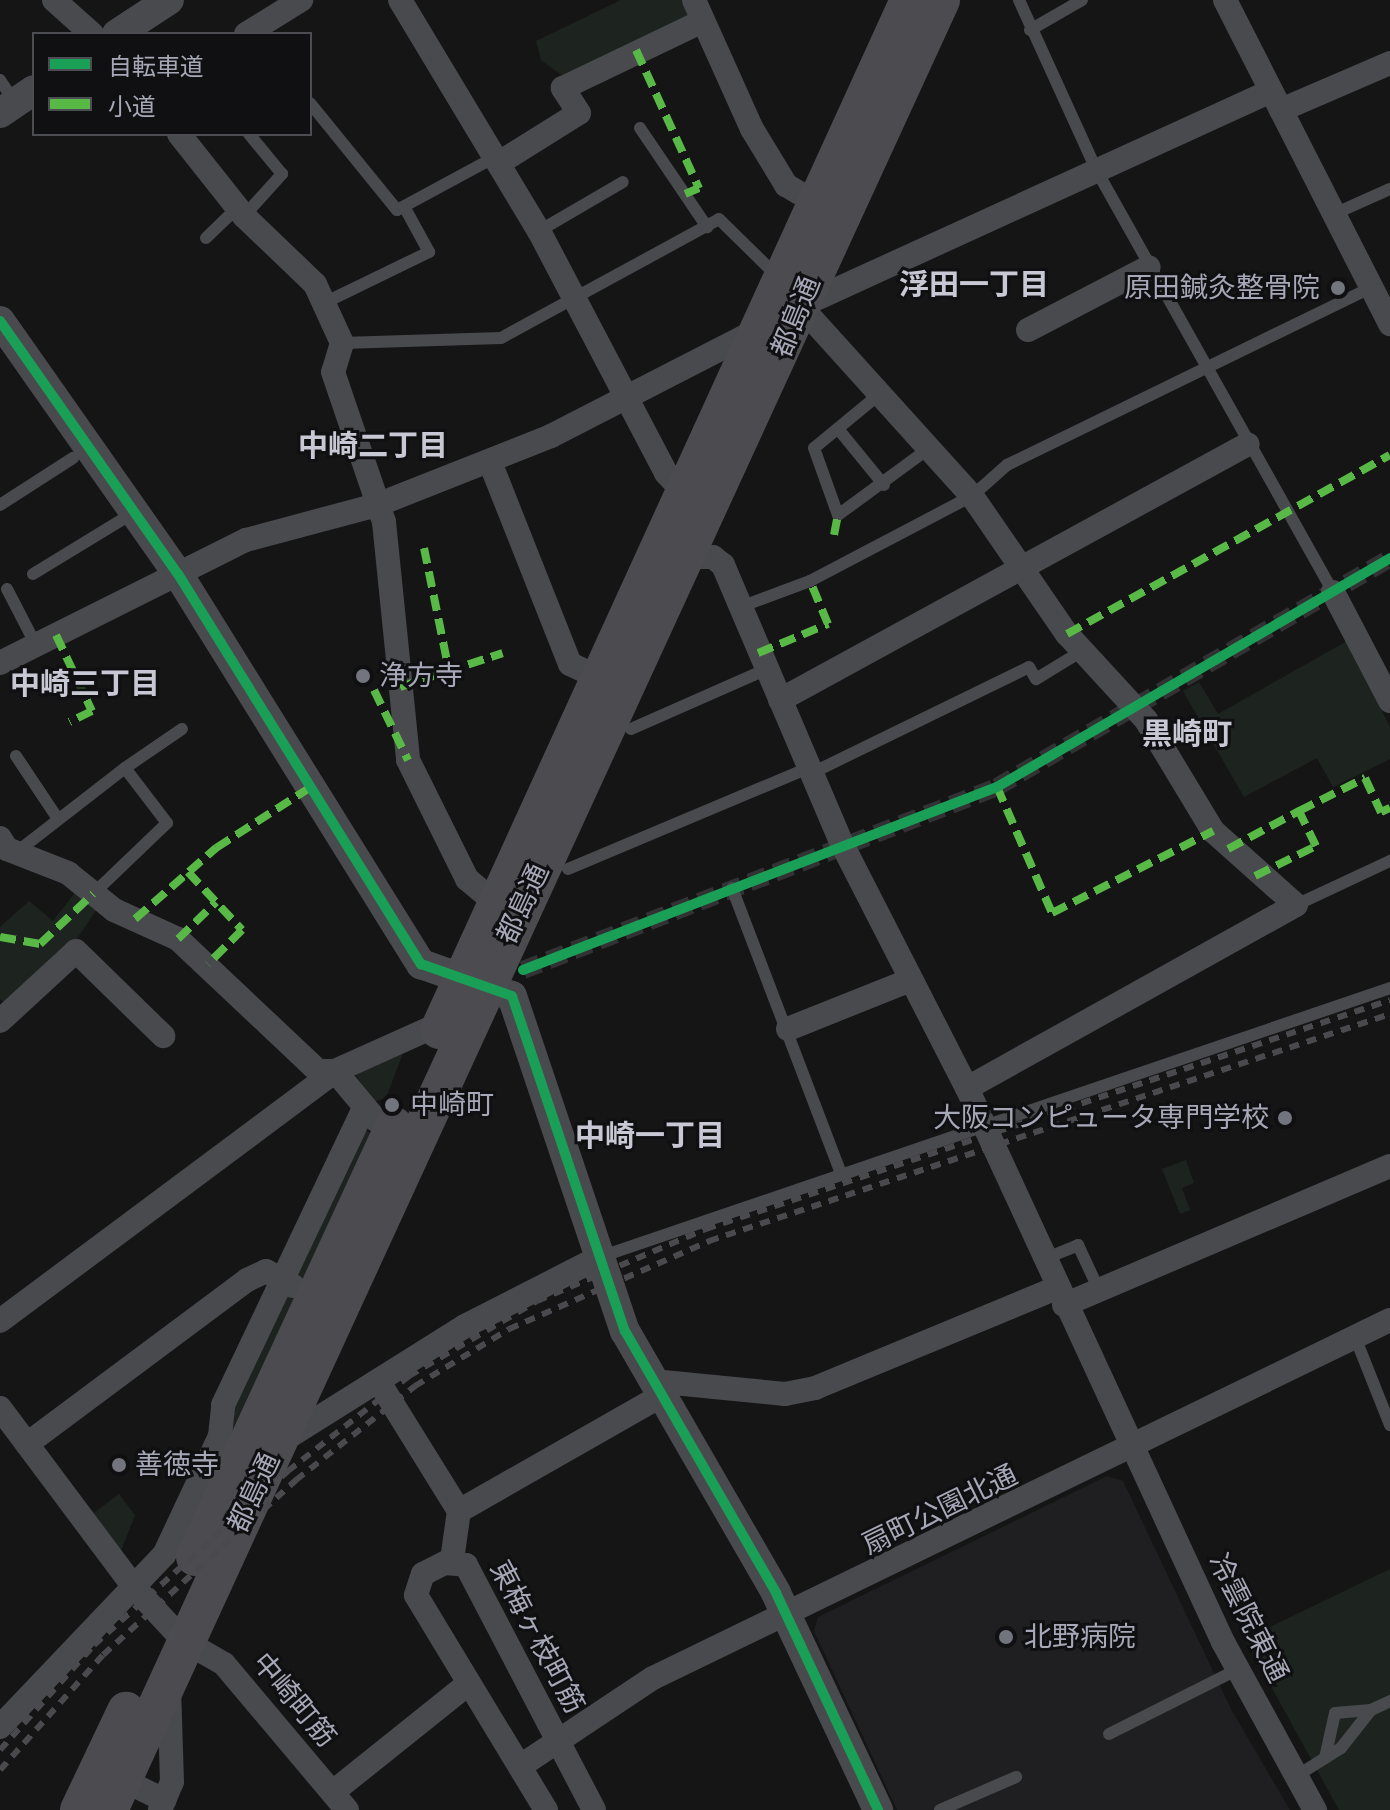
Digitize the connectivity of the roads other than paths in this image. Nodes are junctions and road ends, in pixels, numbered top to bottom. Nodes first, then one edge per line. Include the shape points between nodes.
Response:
1 (53, 0) edge
2 (169, 0) edge
3 (301, 0) edge
4 (400, 0) edge
5 (909, 0) edge
6 (941, 0) edge
7 (1019, 0) edge
8 (1082, 0) edge
9 (1225, 0) edge
10 (698, 10) edge
11 (271, 27) edge
12 (1030, 30) junction
13 (90, 32) edge
14 (120, 32) edge
15 (1390, 63) edge
16 (1276, 100) junction
17 (312, 105) edge
18 (640, 128) dead end
19 (181, 136) edge
20 (251, 136) edge
21 (497, 160) junction
22 (1098, 173) junction
23 (623, 182) dead end
24 (1390, 189) edge
25 (813, 201) junction
26 (406, 210) junction
27 (241, 212) junction
28 (1334, 214) junction
29 (707, 227) junction
30 (539, 231) junction
31 (206, 238) dead end
32 (1149, 267) junction
33 (1372, 287) junction
34 (789, 293) junction
35 (324, 303) junction
36 (576, 303) junction
37 (0, 321) edge
38 (1390, 324) edge
39 (757, 330) junction
40 (1028, 330) dead end
41 (342, 343) junction
42 (1204, 367) junction
43 (876, 397) junction
44 (624, 398) junction
45 (839, 430) junction
46 (1248, 444) junction
47 (925, 451) junction
48 (73, 458) dead end
49 (490, 462) junction
50 (884, 485) junction
51 (684, 492) junction
52 (972, 496) junction
53 (0, 505) edge
54 (377, 505) junction
55 (133, 513) junction
56 (687, 557) junction
57 (1021, 565) junction
58 (33, 574) dead end
59 (178, 574) junction
60 (7, 589) dead end
61 (1333, 592) joint
62 (740, 607) junction
63 (36, 645) junction
64 (1082, 651) junction
65 (0, 663) edge
66 (765, 670) junction
67 (596, 676) junction
68 (780, 700) junction
69 (1390, 701) edge
70 (182, 729) dead end
71 (631, 729) dead end
72 (16, 756) dead end
73 (125, 768) junction
74 (813, 769) junction
75 (58, 819) junction
76 (6, 848) edge
77 (1390, 861) edge
78 (568, 869) dead end
79 (732, 888) dead end
80 (93, 894) junction
81 (493, 901) junction
82 (1296, 905) junction
83 (473, 978) junction
84 (908, 981) junction
85 (1390, 988) edge
86 (0, 1021) edge
87 (442, 1023) junction
88 (788, 1029) junction
89 (163, 1036) dead end
90 (335, 1071) junction
91 (967, 1088) junction
92 (377, 1121) junction
93 (980, 1122) junction
94 (1390, 1166) edge
95 (840, 1171) junction
96 (600, 1257) junction
97 (1044, 1259) junction
98 (297, 1287) junction
99 (1099, 1290) junction
100 (1060, 1296) junction
101 (1390, 1320) edge
102 (0, 1321) edge
103 (1355, 1337) junction
104 (379, 1382) junction
105 (658, 1388) junction
106 (0, 1408) edge
107 (1390, 1425) edge
108 (27, 1444) junction
109 (277, 1444) junction
110 (1134, 1450) junction
111 (459, 1511) junction
112 (452, 1560) junction
113 (133, 1586) junction
114 (788, 1616) junction
115 (176, 1632) junction
116 (1238, 1669) junction
117 (169, 1678) junction
118 (468, 1684) junction
119 (1390, 1701) edge
120 (1371, 1710) junction
121 (0, 1727) edge
122 (1109, 1734) dead end
123 (557, 1742) junction
124 (1325, 1758) junction
125 (522, 1765) junction
126 (1298, 1775) junction
127 (1016, 1777) dead end
128 (116, 1795) edge
129 (340, 1801) edge
130 (162, 1805) edge
131 (79, 1810) edge
132 (546, 1810) edge
133 (594, 1810) edge
134 (878, 1810) edge
135 (940, 1810) edge
136 (1315, 1810) edge

1 - 13 street
2 - 14 street
3 - 11 street
4 - 21 street
5 - 25 main road, 都島通
6 - 34 main road, 都島通
7 - 12 lane
8 - 12 lane
9 - 16 street
10 - 21 street via 563,88 579,113
10 - 25 street via 786,185
12 - 22 lane
15 - 16 street
16 - 22 street
16 - 28 street
17 - 26 lane via 394,207
18 - 29 lane
19 - 27 street
20 - 27 lane via 282,174
21 - 26 lane
21 - 30 street
22 - 32 lane
22 - 34 street
23 - 30 lane
24 - 28 lane
25 - 34 main road, 都島通
26 - 35 lane via 429,252
27 - 31 lane
27 - 35 street via 315,284
28 - 33 street
29 - 34 lane via 719,219
29 - 36 lane
30 - 36 street
32 - 40 street
32 - 42 lane
33 - 38 street
33 - 42 lane
34 - 39 main road, 都島通
34 - 43 street
34 - 56 main road, 都島通
35 - 41 street
36 - 41 lane via 501,338
36 - 44 street
37 - 55 street
39 - 44 street
39 - 51 main road, 都島通
41 - 54 street via 334,379
42 - 46 lane
42 - 52 lane via 1007,465
43 - 45 lane
43 - 47 street
44 - 49 street
44 - 51 street
45 - 50 lane
45 - 50 lane via 814,448 838,515
46 - 57 street
46 - 61 lane
47 - 50 lane
47 - 52 street
48 - 53 lane
49 - 54 street
49 - 67 street via 570,664
51 - 67 main road, 都島通
52 - 57 street
52 - 62 lane via 810,581
54 - 59 street via 246,540
54 - 81 street via 408,760 467,879
55 - 58 lane
55 - 59 street
56 - 62 street, 冷雲院東通 via 713,557 723,565
56 - 83 main road, 都島通
57 - 64 street
57 - 68 street via 893,644
59 - 63 street
59 - 83 street via 421,964
60 - 63 lane
61 - 69 street
62 - 66 street, 冷雲院東通
63 - 65 street
64 - 74 lane via 1036,679 1029,667
64 - 82 street via 1136,706 1213,831 1255,876
66 - 68 street, 冷雲院東通
66 - 71 lane
67 - 81 main road, 都島通
68 - 74 street, 冷雲院東通
70 - 73 lane
72 - 75 lane
73 - 75 lane
73 - 80 lane via 167,823
74 - 78 lane
74 - 84 street, 冷雲院東通
75 - 76 lane
76 - 80 street
77 - 82 lane
79 - 88 lane
80 - 90 street via 178,939 318,1071
81 - 83 main road, 都島通
82 - 91 street
83 - 87 main road, 都島通
83 - 96 street via 515,1001
83 - 109 main road, 都島通
84 - 88 street
84 - 91 street, 冷雲院東通
85 - 93 lane
86 - 89 street via 76,951
87 - 90 street
87 - 92 main road, 都島通
88 - 95 lane
90 - 92 street
90 - 102 street
91 - 93 street, 冷雲院東通
92 - 98 main road, 都島通
93 - 95 lane
93 - 97 street, 冷雲院東通
94 - 99 street
95 - 96 lane
96 - 104 street via 465,1326
96 - 105 street via 625,1331
97 - 99 lane via 1078,1245
97 - 100 street, 冷雲院東通
98 - 108 street via 266,1271 247,1280
98 - 113 street via 164,1555
98 - 115 main road, 都島通
99 - 100 street
100 - 105 street via 815,1388 785,1394
100 - 110 street, 冷雲院東通
101 - 103 street, 扇町公園北通
103 - 107 lane
103 - 110 street, 扇町公園北通
104 - 109 street
104 - 111 street
105 - 111 street
105 - 114 street
106 - 108 street, 中崎町筋
108 - 113 street, 中崎町筋
109 - 115 main road, 都島通
110 - 114 street, 扇町公園北通
110 - 116 street, 冷雲院東通
111 - 112 street
112 - 118 street, 東梅ヶ枝町筋 via 423,1574 416,1595
112 - 123 street, 東梅ヶ枝町筋 via 466,1565 511,1642
113 - 115 street, 中崎町筋
113 - 121 street
114 - 123 street, 扇町公園北通 via 653,1678
114 - 134 street
115 - 117 main road, 都島通
115 - 129 street, 中崎町筋 via 224,1664
115 - 131 main road, 都島通
116 - 122 lane
116 - 126 street, 冷雲院東通
117 - 128 main road, 都島通
117 - 130 street via 172,1782
118 - 125 street, 東梅ヶ枝町筋
118 - 129 street
119 - 120 lane
120 - 124 lane
120 - 124 lane via 1335,1713
123 - 125 street, 扇町公園北通
123 - 133 street, 東梅ヶ枝町筋
124 - 126 lane
125 - 132 street, 東梅ヶ枝町筋
126 - 136 street, 冷雲院東通
127 - 135 lane
128 - 130 street

